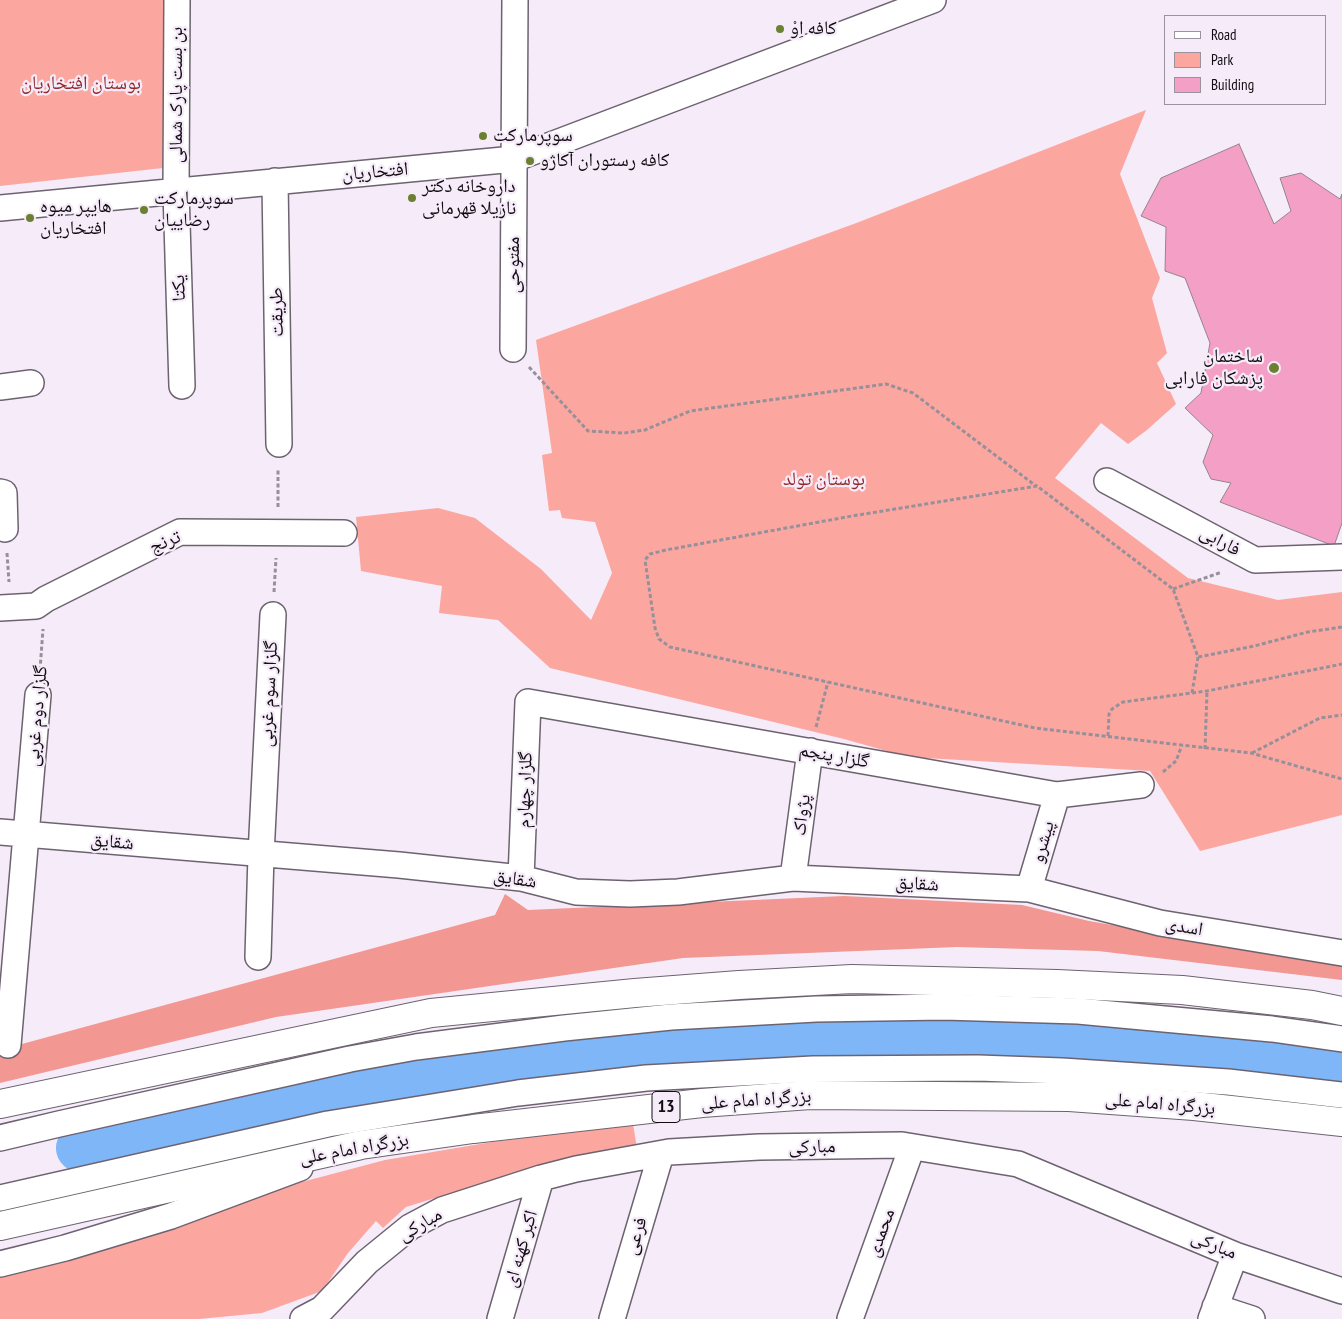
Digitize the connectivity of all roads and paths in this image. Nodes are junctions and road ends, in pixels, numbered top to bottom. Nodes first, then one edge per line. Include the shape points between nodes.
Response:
1 (177, 0) edge
2 (515, 0) edge
3 (919, 3) edge
4 (514, 159) junction
5 (275, 181) junction
6 (176, 191) junction
7 (0, 208) edge
8 (513, 349) joint
9 (31, 383) dead end
10 (182, 386) dead end
11 (0, 387) edge
12 (279, 444) joint
13 (1107, 481) dead end
14 (1037, 486) junction
15 (0, 492) edge
16 (5, 529) joint
17 (344, 532) dead end
18 (277, 534) junction
19 (1342, 557) edge
20 (1255, 560) junction
21 (1173, 589) junction
22 (46, 598) junction
23 (5, 608) edge
24 (273, 615) joint
25 (1342, 626) edge
26 (1198, 657) junction
27 (1342, 664) edge
28 (828, 682) junction
29 (1207, 691) junction
30 (1192, 693) junction
31 (38, 695) joint
32 (528, 702) joint
33 (1342, 715) edge
34 (1108, 736) junction
35 (1182, 745) junction
36 (1205, 748) junction
37 (810, 751) junction
38 (1251, 753) junction
39 (1342, 779) edge
40 (1141, 785) joint
41 (1057, 795) junction
42 (0, 832) edge
43 (27, 834) junction
44 (261, 855) junction
45 (522, 878) junction
46 (793, 878) junction
47 (1029, 889) junction
48 (1342, 953) edge
49 (258, 957) dead end
50 (1342, 1011) edge
51 (1342, 1038) edge
52 (8, 1045) dead end
53 (1342, 1096) edge
54 (0, 1104) edge
55 (1342, 1122) edge
56 (0, 1138) edge
57 (361, 1145) junction
58 (912, 1147) junction
59 (661, 1154) junction
60 (541, 1178) junction
61 (0, 1198) edge
62 (0, 1226) edge
63 (1236, 1255) junction
64 (0, 1264) edge
65 (1342, 1291) edge
66 (1213, 1313) edge
67 (303, 1319) edge
68 (500, 1319) edge
69 (612, 1319) edge
70 (850, 1319) edge
71 (1252, 1319) edge

1 - 6 street, بن بست پارک شمالی
2 - 4 street, مفتوحی
3 - 4 street, افتخاریان
4 - 5 street, افتخاریان
4 - 8 street, مفتوحی
5 - 6 street, افتخاریان
5 - 12 street, طریقت
6 - 7 street, افتخاریان
6 - 10 street, یکتا
8 - 14 path via 588,431 624,433 645,430 690,411 886,384 913,393
9 - 11 street
12 - 18 path, گلزار سوم غربی
13 - 20 street, فارابی
14 - 21 path
14 - 28 path via 666,550 650,554 645,560 655,628 659,639 670,647
15 - 16 street via 4,493
16 - 23 path
17 - 18 street, ترنج
18 - 22 street, ترنج via 180,532
18 - 24 path, گلزار سوم غربی
19 - 20 street, فارابی
20 - 21 path
21 - 26 path
22 - 23 street, ترنج via 36,606
22 - 31 path, گلزار دوم غربی
24 - 44 street, گلزار سوم غربی
25 - 26 path
26 - 30 path
27 - 29 path
28 - 34 path via 1035,728
28 - 37 path
29 - 30 path
29 - 36 path
30 - 34 path via 1123,702 1109,714
31 - 43 street, گلزار دوم غربی
32 - 37 street, گلزار پنجم
32 - 45 street, گلزار چهارم
33 - 38 path via 1320,718
34 - 35 path
35 - 36 path
35 - 40 path via 1172,767
36 - 38 path
37 - 41 street, گلزار پنجم
37 - 46 street, پژواک
38 - 39 path
40 - 41 street, گلزار پنجم
41 - 47 street, پیشرو
42 - 43 street, شقایق
43 - 44 street, شقایق
43 - 52 street, گلزار دوم غربی
44 - 45 street, شقایق
44 - 49 street, گلزار سوم غربی
45 - 46 street, شقایق via 576,892 630,894 678,892
46 - 47 street, شقایق
47 - 48 street, اسدی via 1160,922
50 - 54 highway via 1182,990 1057,984 852,979 738,985 430,1013
51 - 56 street via 1088,1012 954,1007 816,1009 670,1017 416,1047
53 - 61 street via 1228,1082 978,1068 813,1069 646,1078 518,1093 328,1124
55 - 57 highway, بزرگراه امام علی / 13 via 1069,1097 810,1095 702,1103
57 - 62 highway, بزرگراه امام علی / 13
57 - 64 street via 171,1216
58 - 59 street, مبارکی via 760,1147
58 - 63 street, مبارکی via 1018,1164
58 - 70 street, محمدی
59 - 60 street, مبارکی
59 - 69 street, فرعی
60 - 67 street, مبارکی via 442,1210 410,1227 367,1262 322,1309
60 - 68 street, اکبر کهنه ای
63 - 65 street, مبارکی
63 - 66 street
66 - 71 street

